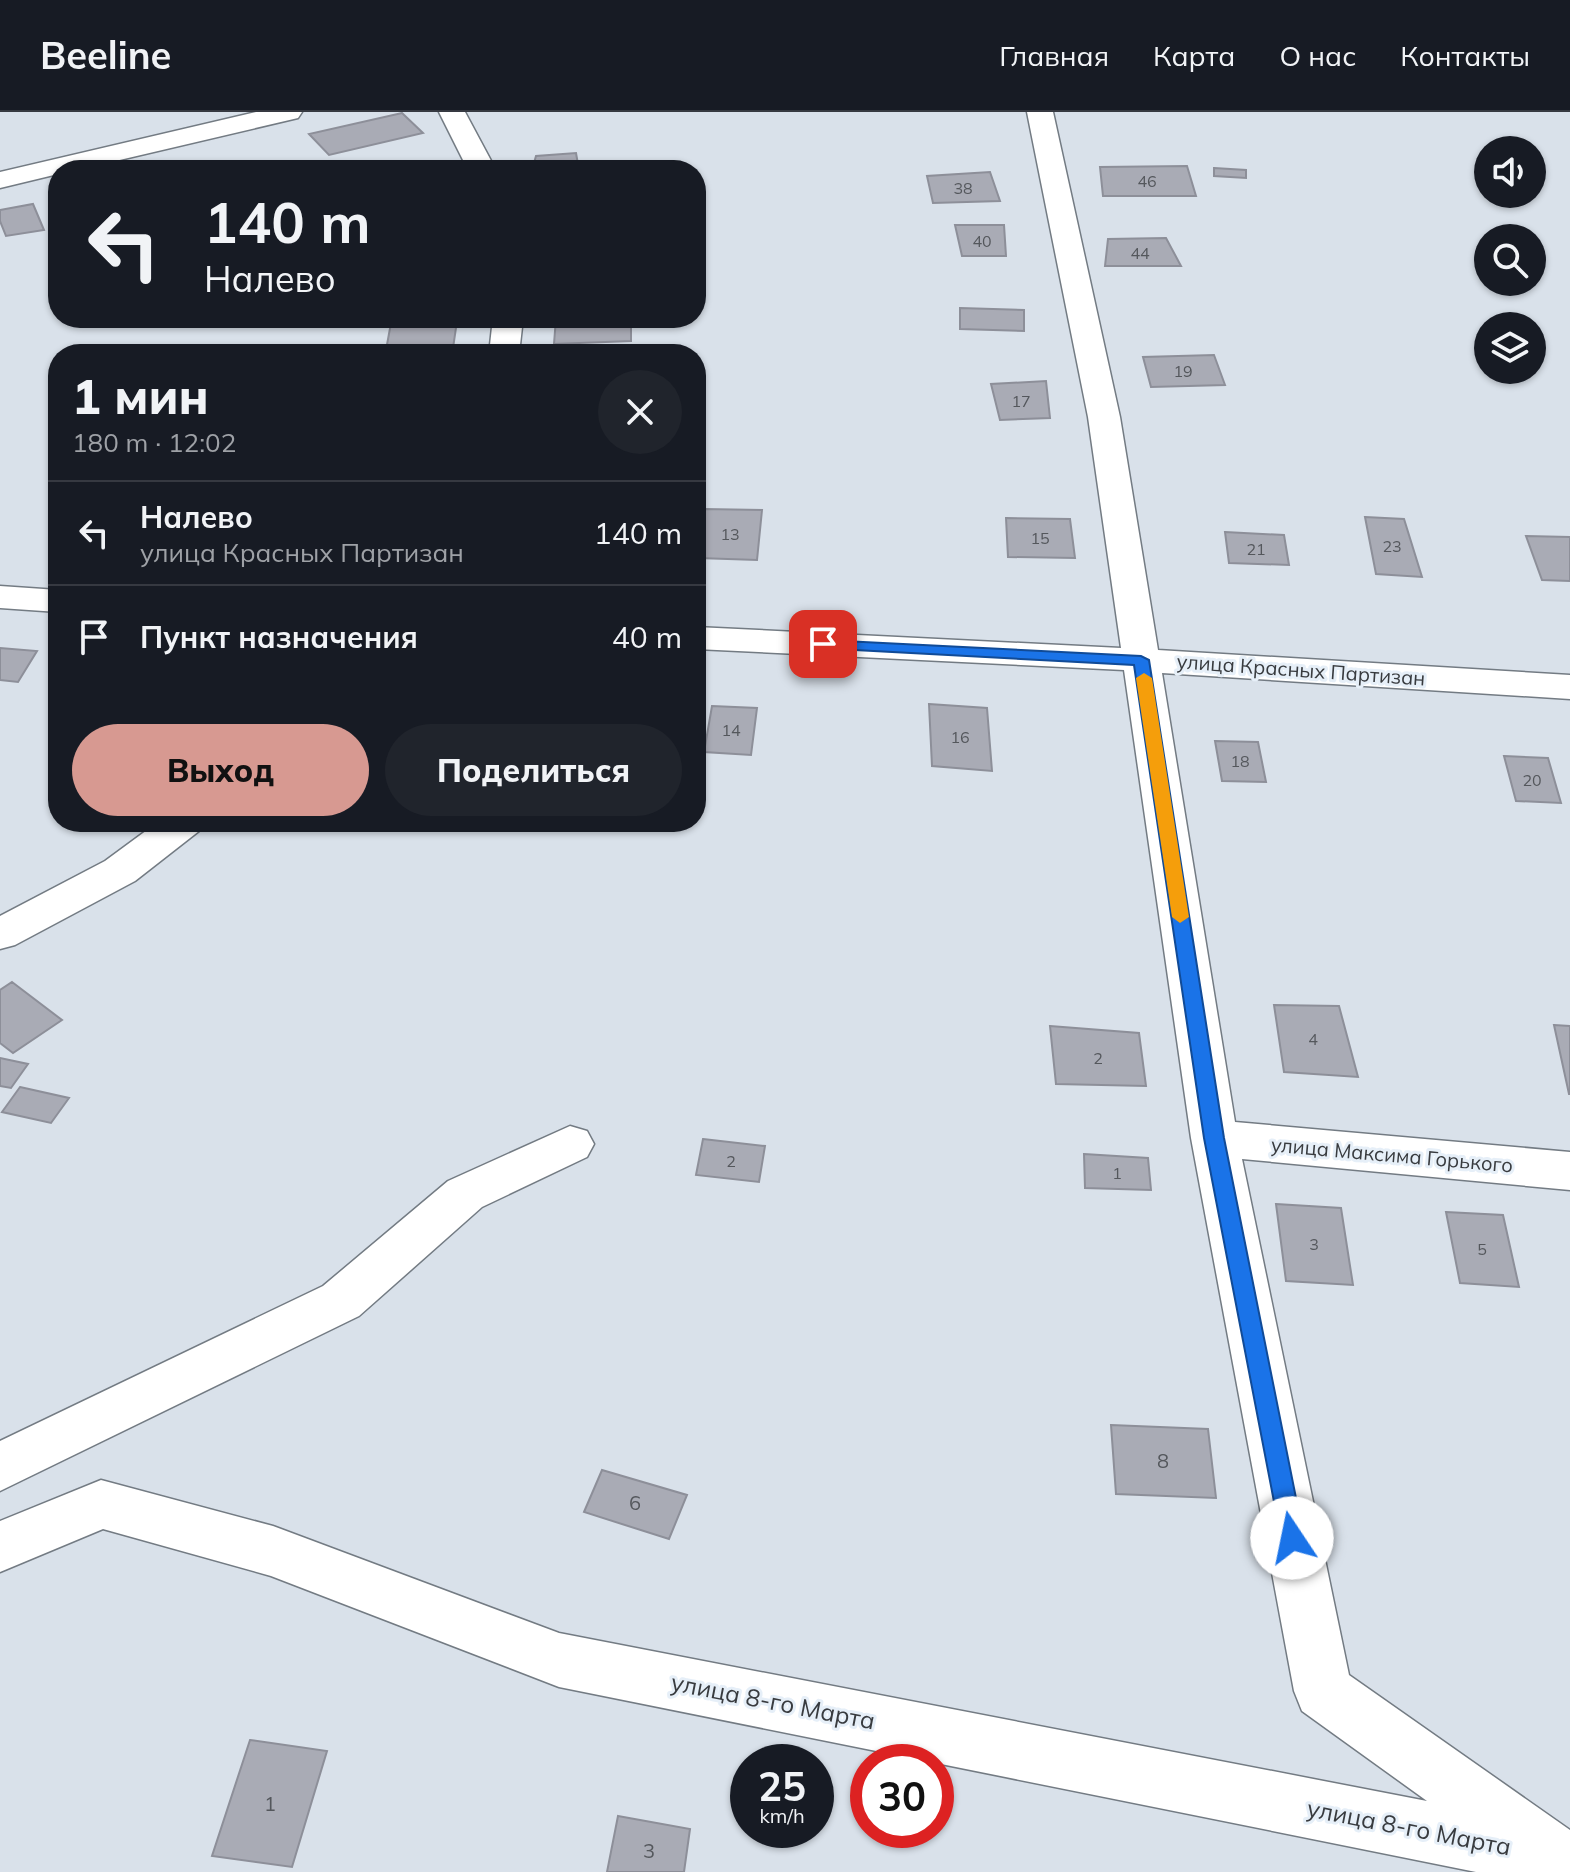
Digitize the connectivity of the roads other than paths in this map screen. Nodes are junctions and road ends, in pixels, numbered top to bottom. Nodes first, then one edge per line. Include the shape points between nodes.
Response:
1 (289, 112) edge
2 (452, 112) edge
3 (1040, 112) edge
4 (85, 160) edge
5 (477, 160) edge
6 (48, 169) edge
7 (0, 180) edge
8 (0, 597) edge
9 (48, 600) edge
10 (706, 638) edge
11 (1141, 660) junction
12 (1570, 687) edge
13 (172, 832) edge
14 (0, 934) edge
15 (1214, 1138) junction
16 (570, 1144) dead end
17 (1570, 1171) edge
18 (0, 1467) edge
19 (0, 1547) edge
20 (1563, 1858) edge

1 - 4 street
2 - 5 street
3 - 11 street via 1104,417
6 - 7 street
8 - 9 street
10 - 11 street, улица Красных Партизан
11 - 12 street, улица Красных Партизан
11 - 15 street
13 - 14 street via 120,871
15 - 17 street, улица Максима Горького
15 - 20 street via 1323,1691
16 - 18 street via 465,1194 341,1301
19 - 20 street, улица 8-го Марта via 101,1504 273,1551 559,1660

